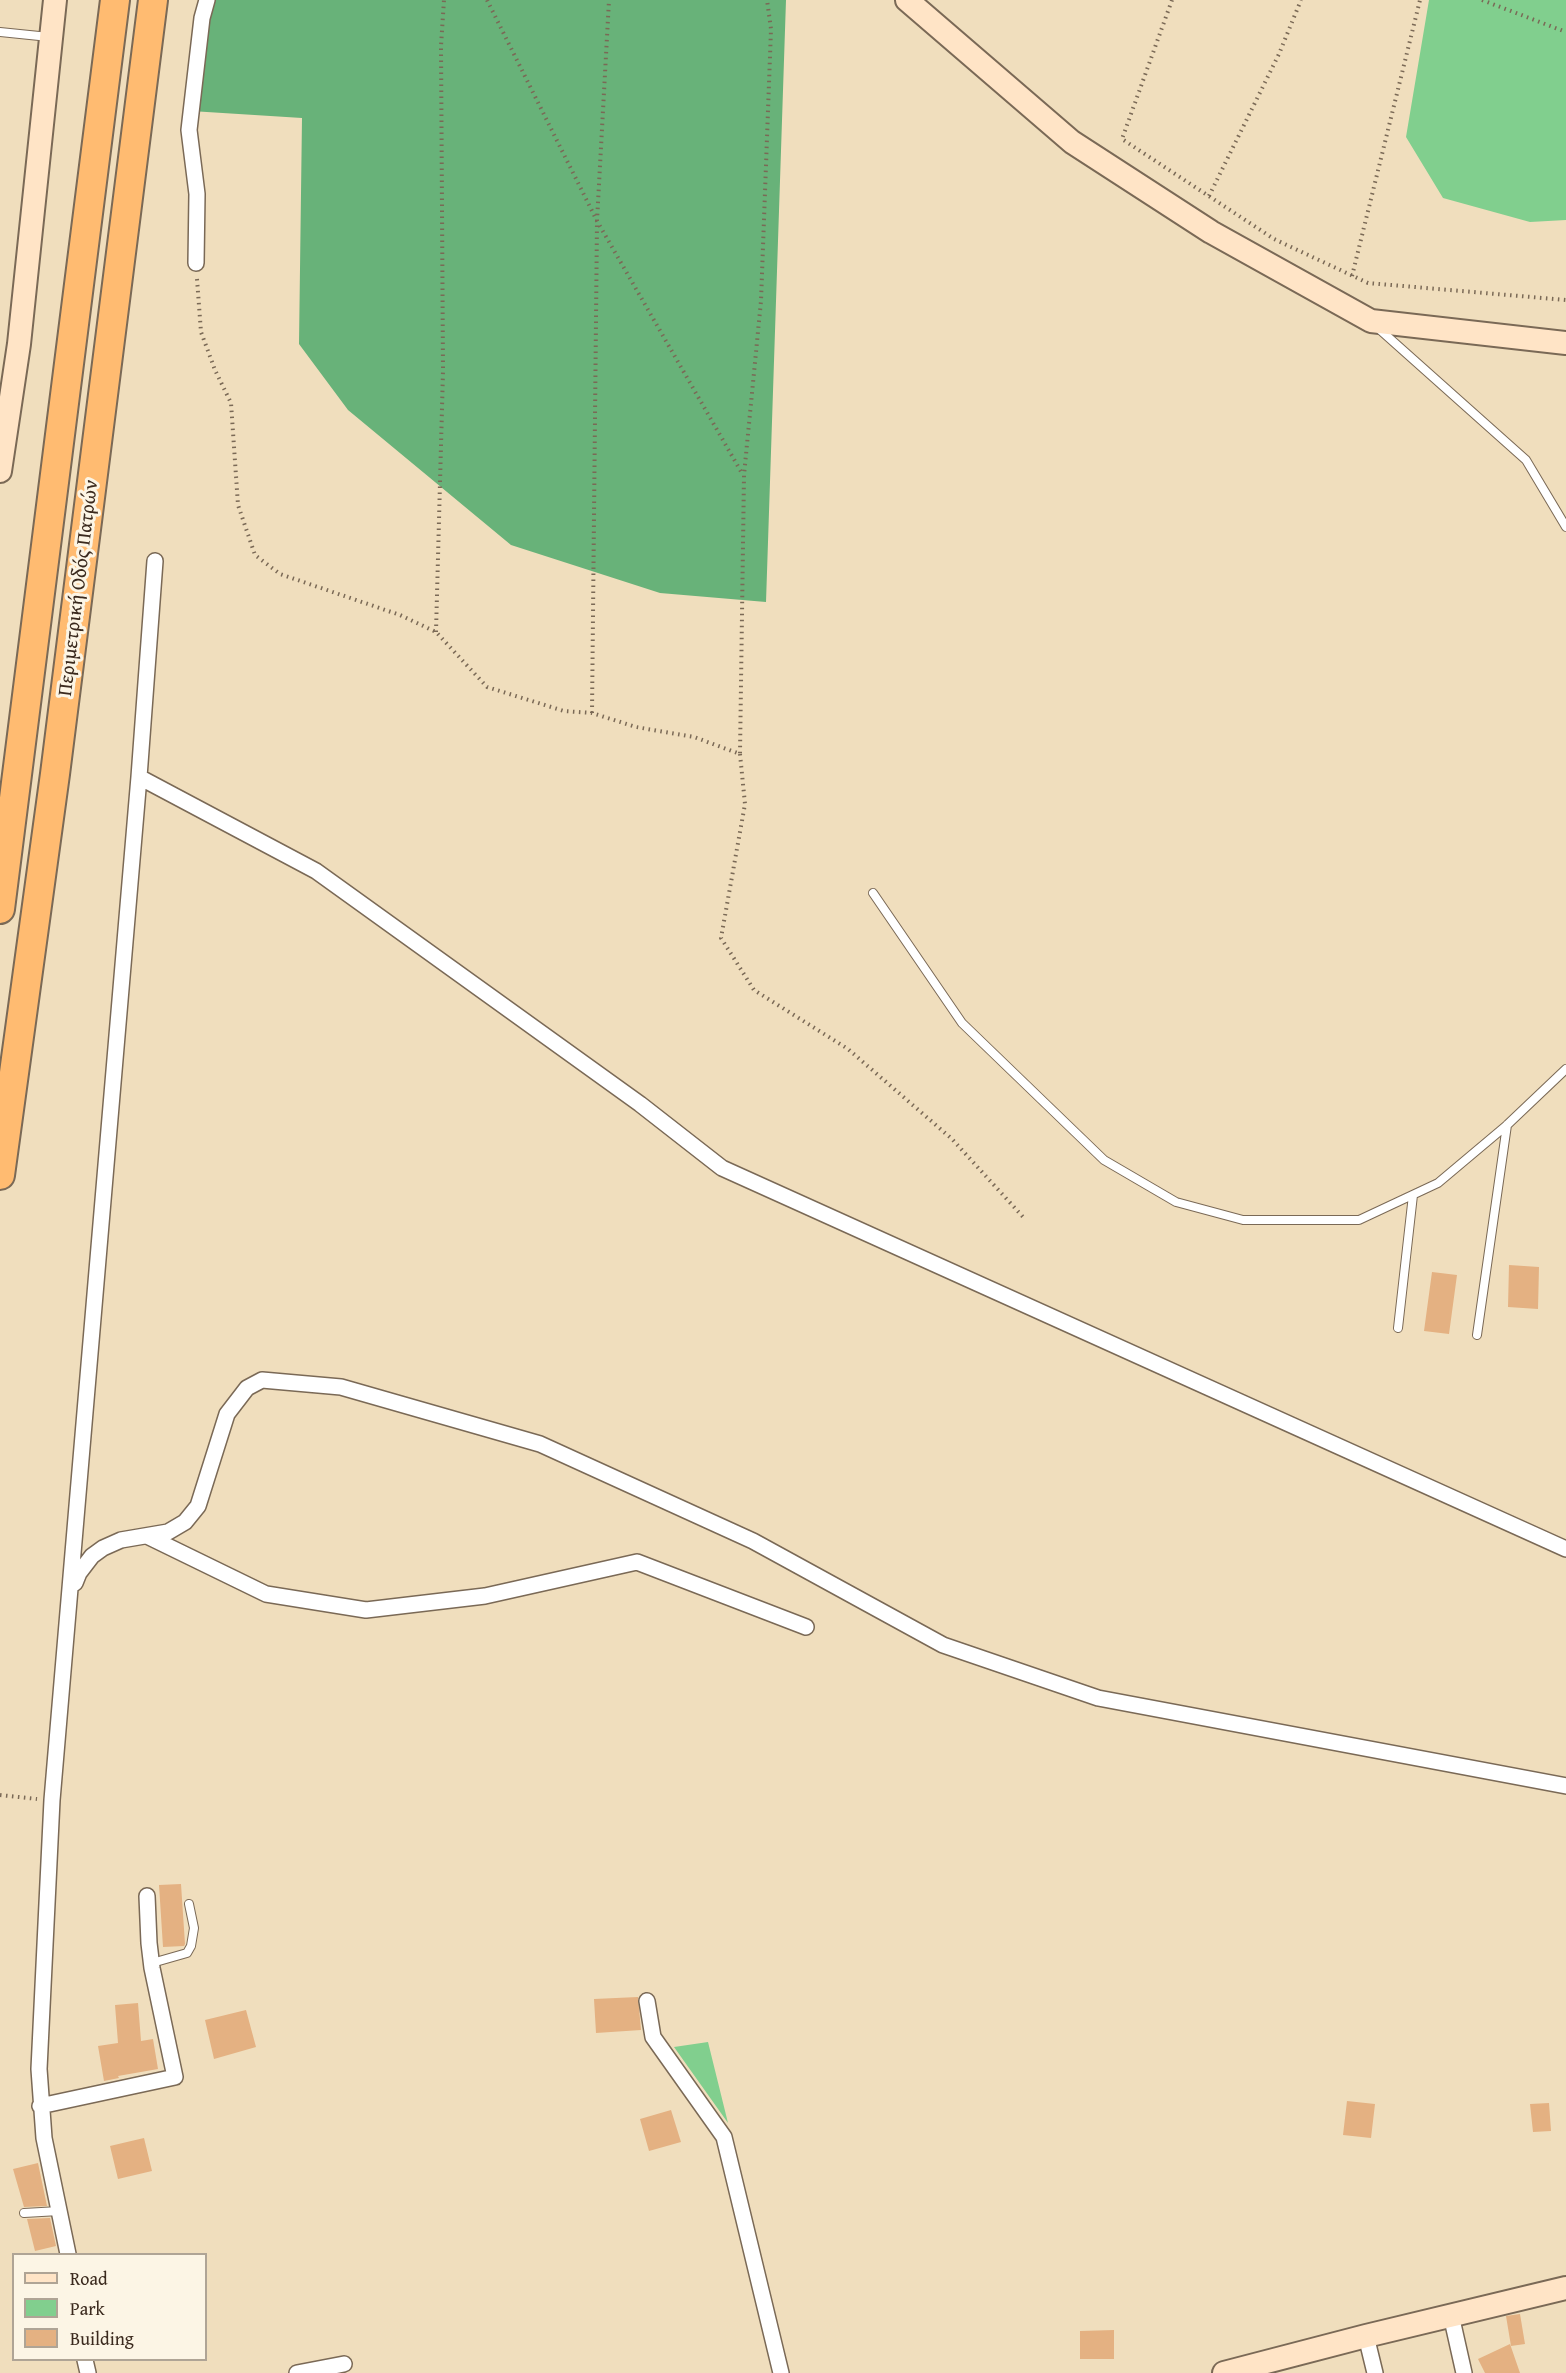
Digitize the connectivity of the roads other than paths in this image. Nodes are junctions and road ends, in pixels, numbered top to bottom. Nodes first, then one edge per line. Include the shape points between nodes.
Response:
1 (55, 0) edge
2 (115, 0) edge
3 (153, 0) edge
4 (207, 0) edge
5 (907, 0) edge
6 (0, 32) edge
7 (51, 37) junction
8 (196, 263) road end
9 (1371, 321) junction
10 (1566, 343) edge
11 (0, 471) edge
12 (1566, 527) edge
13 (155, 561) dead end
14 (139, 777) junction
15 (873, 893) dead end
16 (0, 909) edge
17 (1566, 1069) edge
18 (1507, 1125) junction
19 (0, 1175) edge
20 (1413, 1195) junction
21 (1398, 1328) dead end
22 (1477, 1335) dead end
23 (148, 1537) junction
24 (1566, 1549) edge
25 (71, 1598) junction
26 (806, 1627) dead end
27 (1566, 1786) edge
28 (147, 1896) dead end
29 (189, 1904) dead end
30 (152, 1963) junction
31 (647, 2001) dead end
32 (40, 2106) junction
33 (59, 2211) junction
34 (24, 2213) dead end
35 (68, 2253) edge
36 (1566, 2288) edge
37 (1451, 2315) junction
38 (1366, 2336) junction
39 (344, 2364) dead end
40 (297, 2373) edge
41 (781, 2373) edge
42 (1224, 2373) edge
43 (1375, 2373) edge
44 (1464, 2373) edge

1 - 7 street
2 - 16 highway, Περιμετρική Οδός Πατρών
3 - 19 highway, Περιμετρική Οδός Πατρών
4 - 8 street via 189,130 197,194
5 - 9 street via 1072,142 1211,232
6 - 7 lane
7 - 11 street via 19,344
9 - 10 street
9 - 12 lane via 1526,460
13 - 14 street
14 - 24 street via 316,871 640,1104 722,1168
14 - 25 street
15 - 20 lane via 962,1023 1104,1160 1176,1202 1243,1220 1359,1220
17 - 18 lane
18 - 20 lane via 1438,1183
18 - 22 lane
20 - 21 lane
23 - 25 street via 121,1540 92,1556 79,1573
23 - 26 street via 266,1594 366,1610 485,1596 637,1562
23 - 27 street via 185,1522 198,1506 227,1414 247,1388 261,1380 341,1387 540,1444 753,1541 943,1645 1098,1698
25 - 32 street via 52,1800
28 - 30 street
29 - 30 lane via 194,1928 187,1953
30 - 32 street via 175,2077
31 - 41 street via 653,2037 724,2137
32 - 33 street
33 - 34 lane
33 - 35 street
36 - 37 street
37 - 38 street
37 - 44 street
38 - 42 street
38 - 43 street
39 - 40 street

